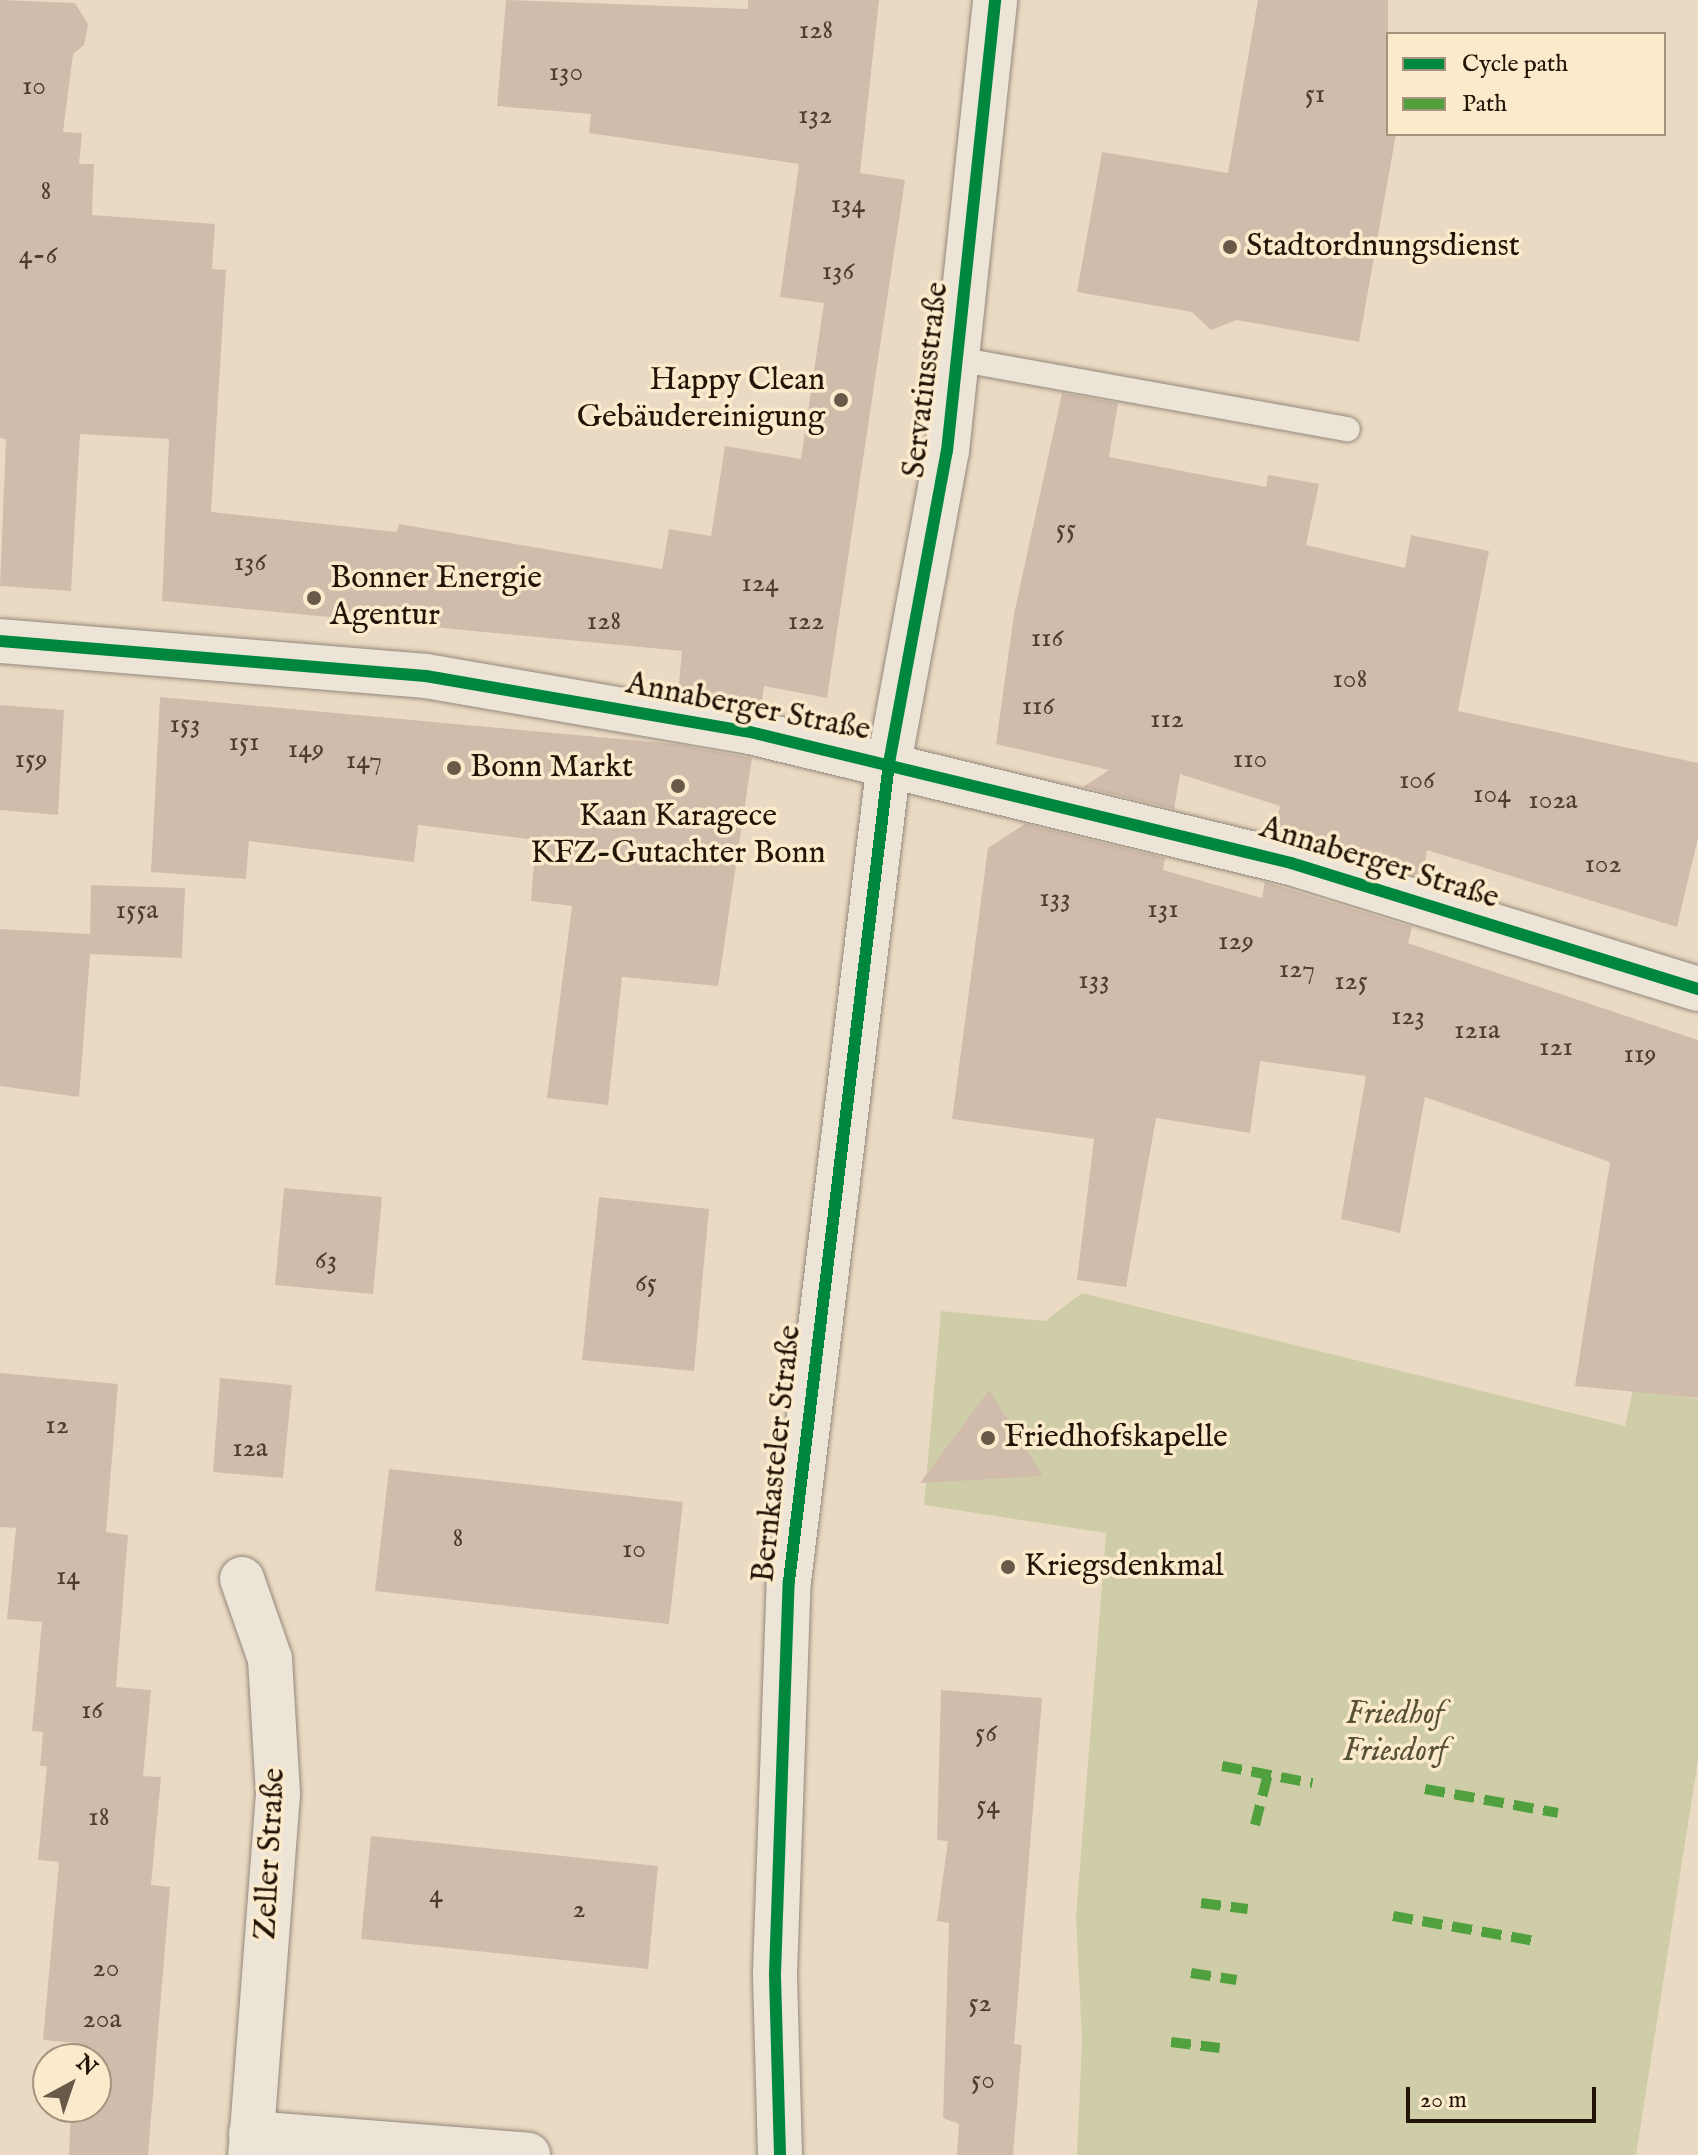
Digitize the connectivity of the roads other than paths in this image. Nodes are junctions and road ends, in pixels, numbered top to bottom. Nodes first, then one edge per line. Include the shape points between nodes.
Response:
1 (995, 0) edge
2 (957, 359) junction
3 (1348, 429) dead end
4 (0, 641) edge
5 (889, 763) junction
6 (1698, 989) edge
7 (242, 1579) dead end
8 (251, 2144) edge
9 (528, 2155) edge
10 (780, 2155) edge

1 - 2 street, Servatiusstraße
2 - 3 lane
2 - 5 street, Servatiusstraße via 947,451
4 - 5 street, Annaberger Straße via 426,676
5 - 6 street, Annaberger Straße via 1291,863
5 - 10 street, Bernkasteler Straße via 789,1581 775,1973
7 - 8 street, Zeller Straße via 270,1659 278,1794
8 - 9 street, Zeller Straße

